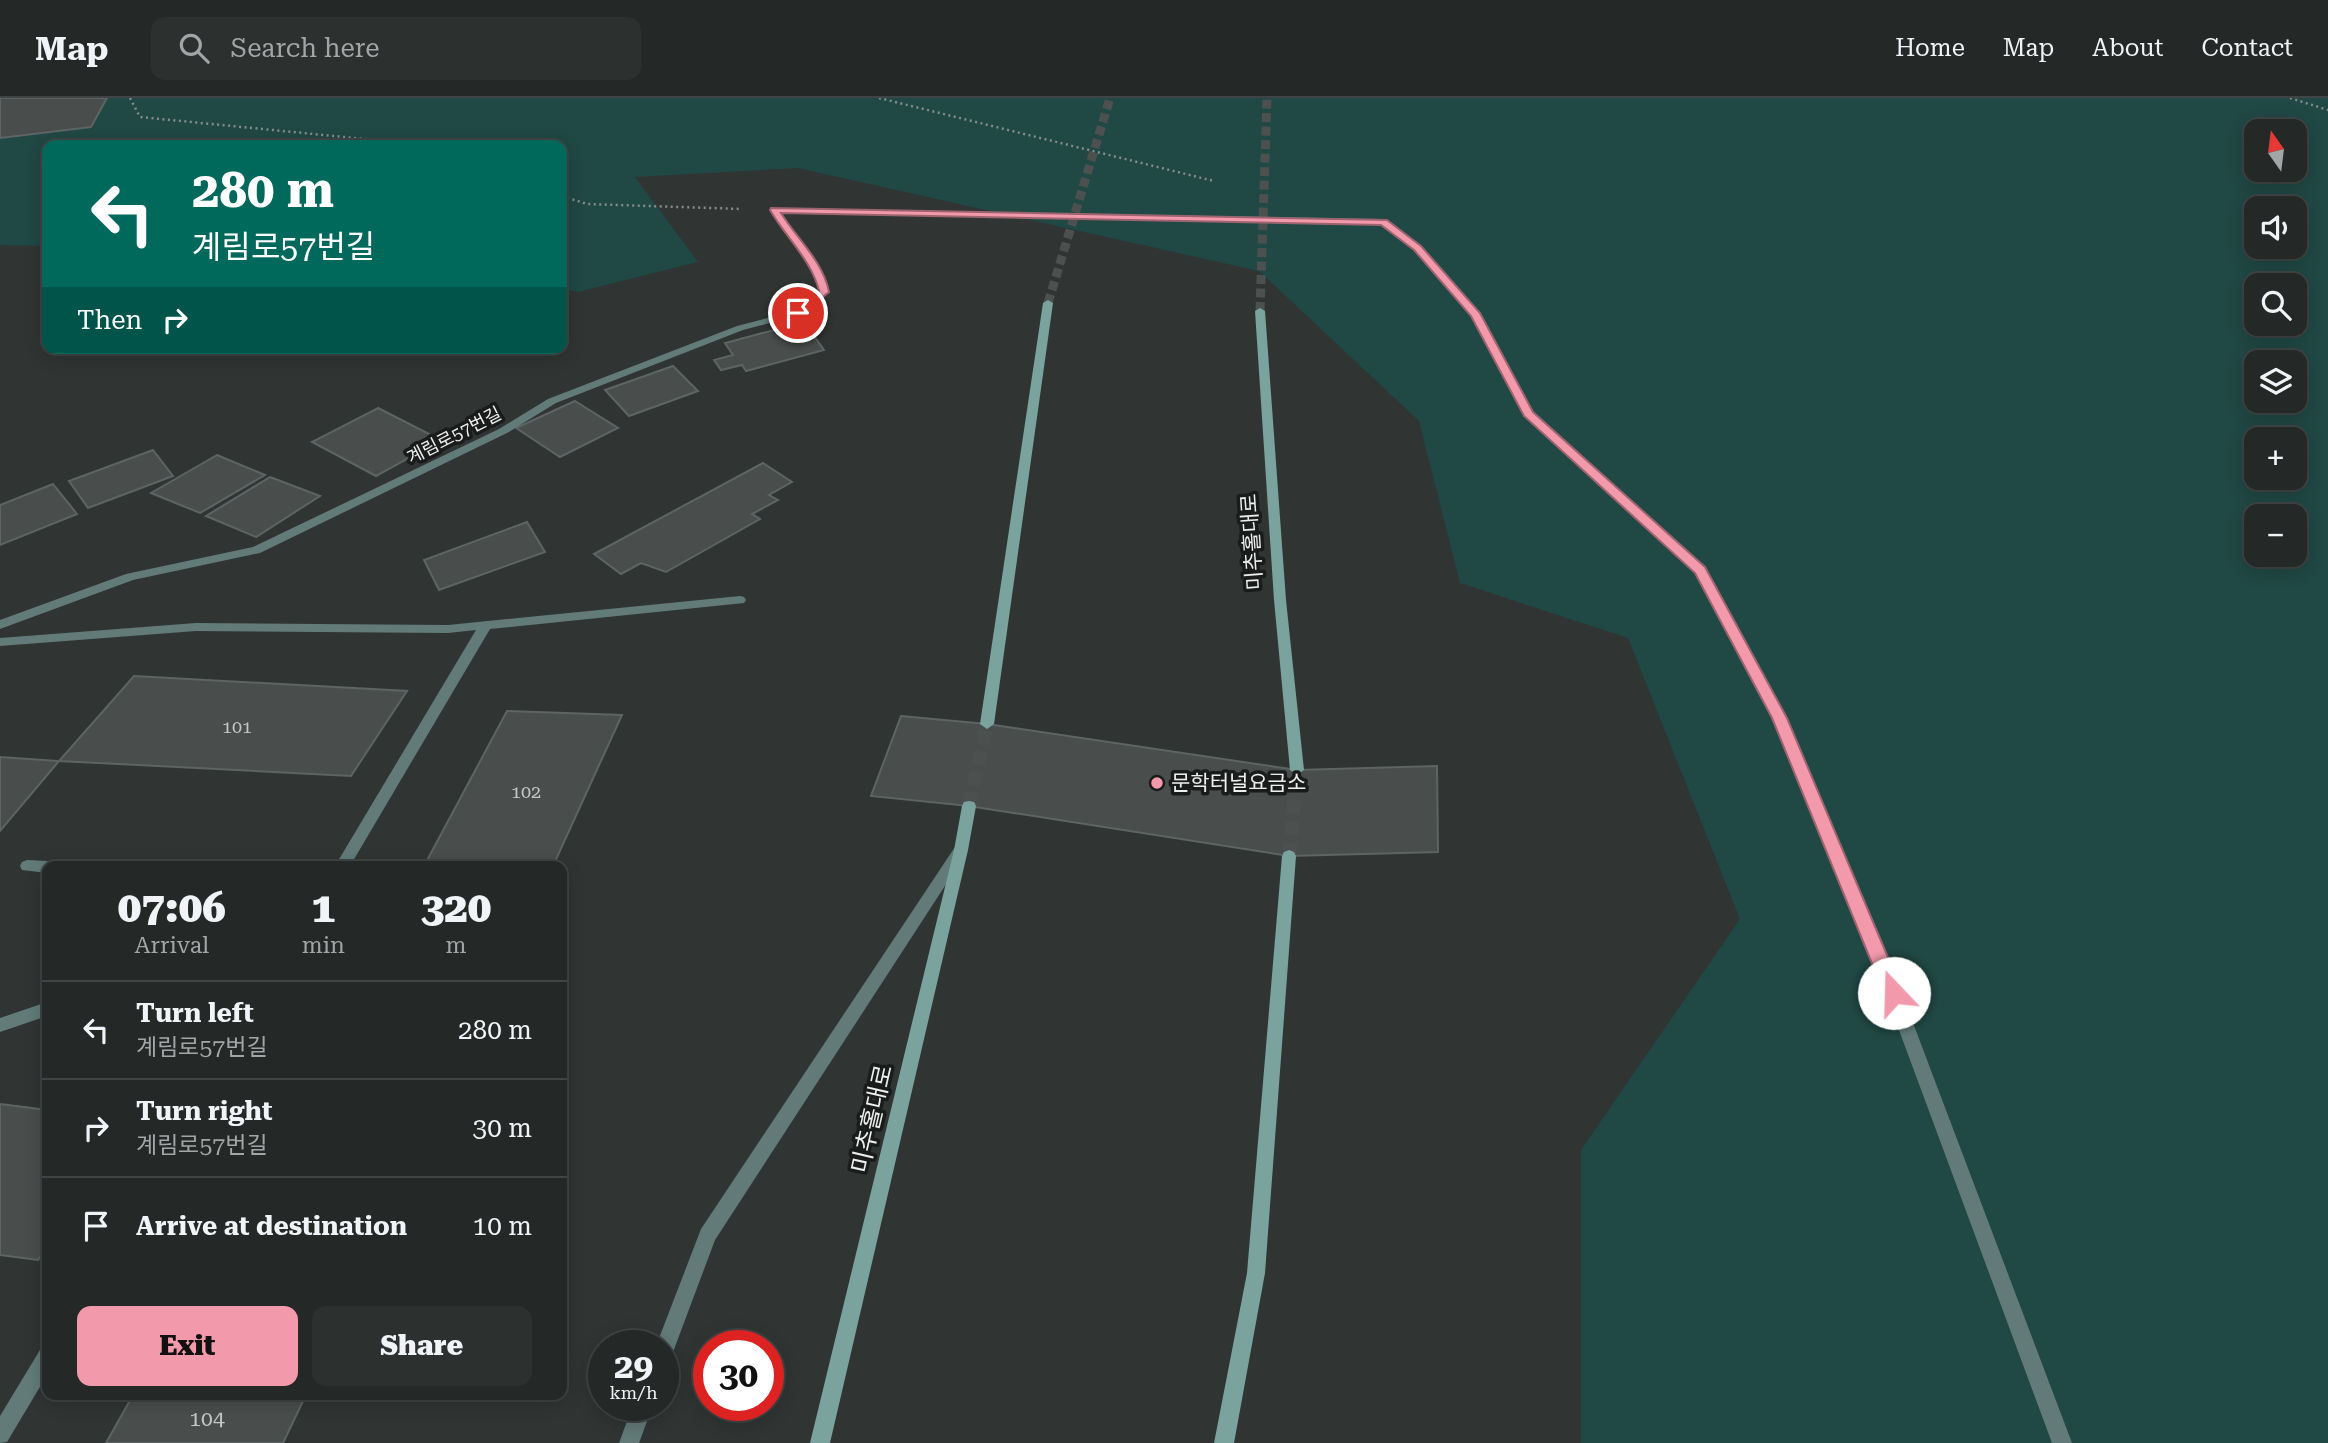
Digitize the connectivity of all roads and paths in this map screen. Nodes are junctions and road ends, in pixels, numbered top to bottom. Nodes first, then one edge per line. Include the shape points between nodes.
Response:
1 (130, 98) edge
2 (879, 98) edge
3 (2290, 98) edge
4 (2328, 110) edge
5 (375, 140) edge
6 (1225, 184) dead end
7 (567, 198) edge
8 (774, 210) junction
9 (1048, 303) tunnel mouth
10 (1260, 311) tunnel mouth
11 (740, 600) dead end
12 (0, 625) edge
13 (486, 625) junction
14 (0, 642) edge
15 (987, 724) tunnel mouth
16 (1297, 770) tunnel mouth
17 (969, 806) tunnel mouth
18 (961, 850) junction
19 (1289, 856) tunnel mouth
20 (345, 861) edge
21 (27, 866) dead end
22 (42, 867) edge
23 (42, 1011) edge
24 (0, 1025) edge
25 (672, 1330) edge
26 (42, 1365) edge
27 (637, 1421) edge
28 (0, 1436) edge
29 (629, 1443) edge
30 (820, 1443) edge
31 (1224, 1443) edge
32 (2062, 1443) edge

1 - 5 path via 140,117
2 - 6 path
3 - 4 path
7 - 8 path via 587,204
8 - 12 street, 계림로57번길 via 820,273 824,292 798,313 740,328 552,401 503,431 256,550 130,577
8 - 32 street via 1383,222 1418,248 1476,315 1528,414 1701,570 1779,718 1874,942
9 - 15 main road
10 - 16 main road, 미추홀대로
11 - 13 street
13 - 14 street via 448,629 196,627
13 - 20 street
17 - 18 main road, 미추홀대로
18 - 25 street via 708,1235
18 - 30 main road, 미추홀대로
19 - 31 main road via 1256,1273
21 - 22 street
23 - 24 street
26 - 28 street
27 - 29 street

